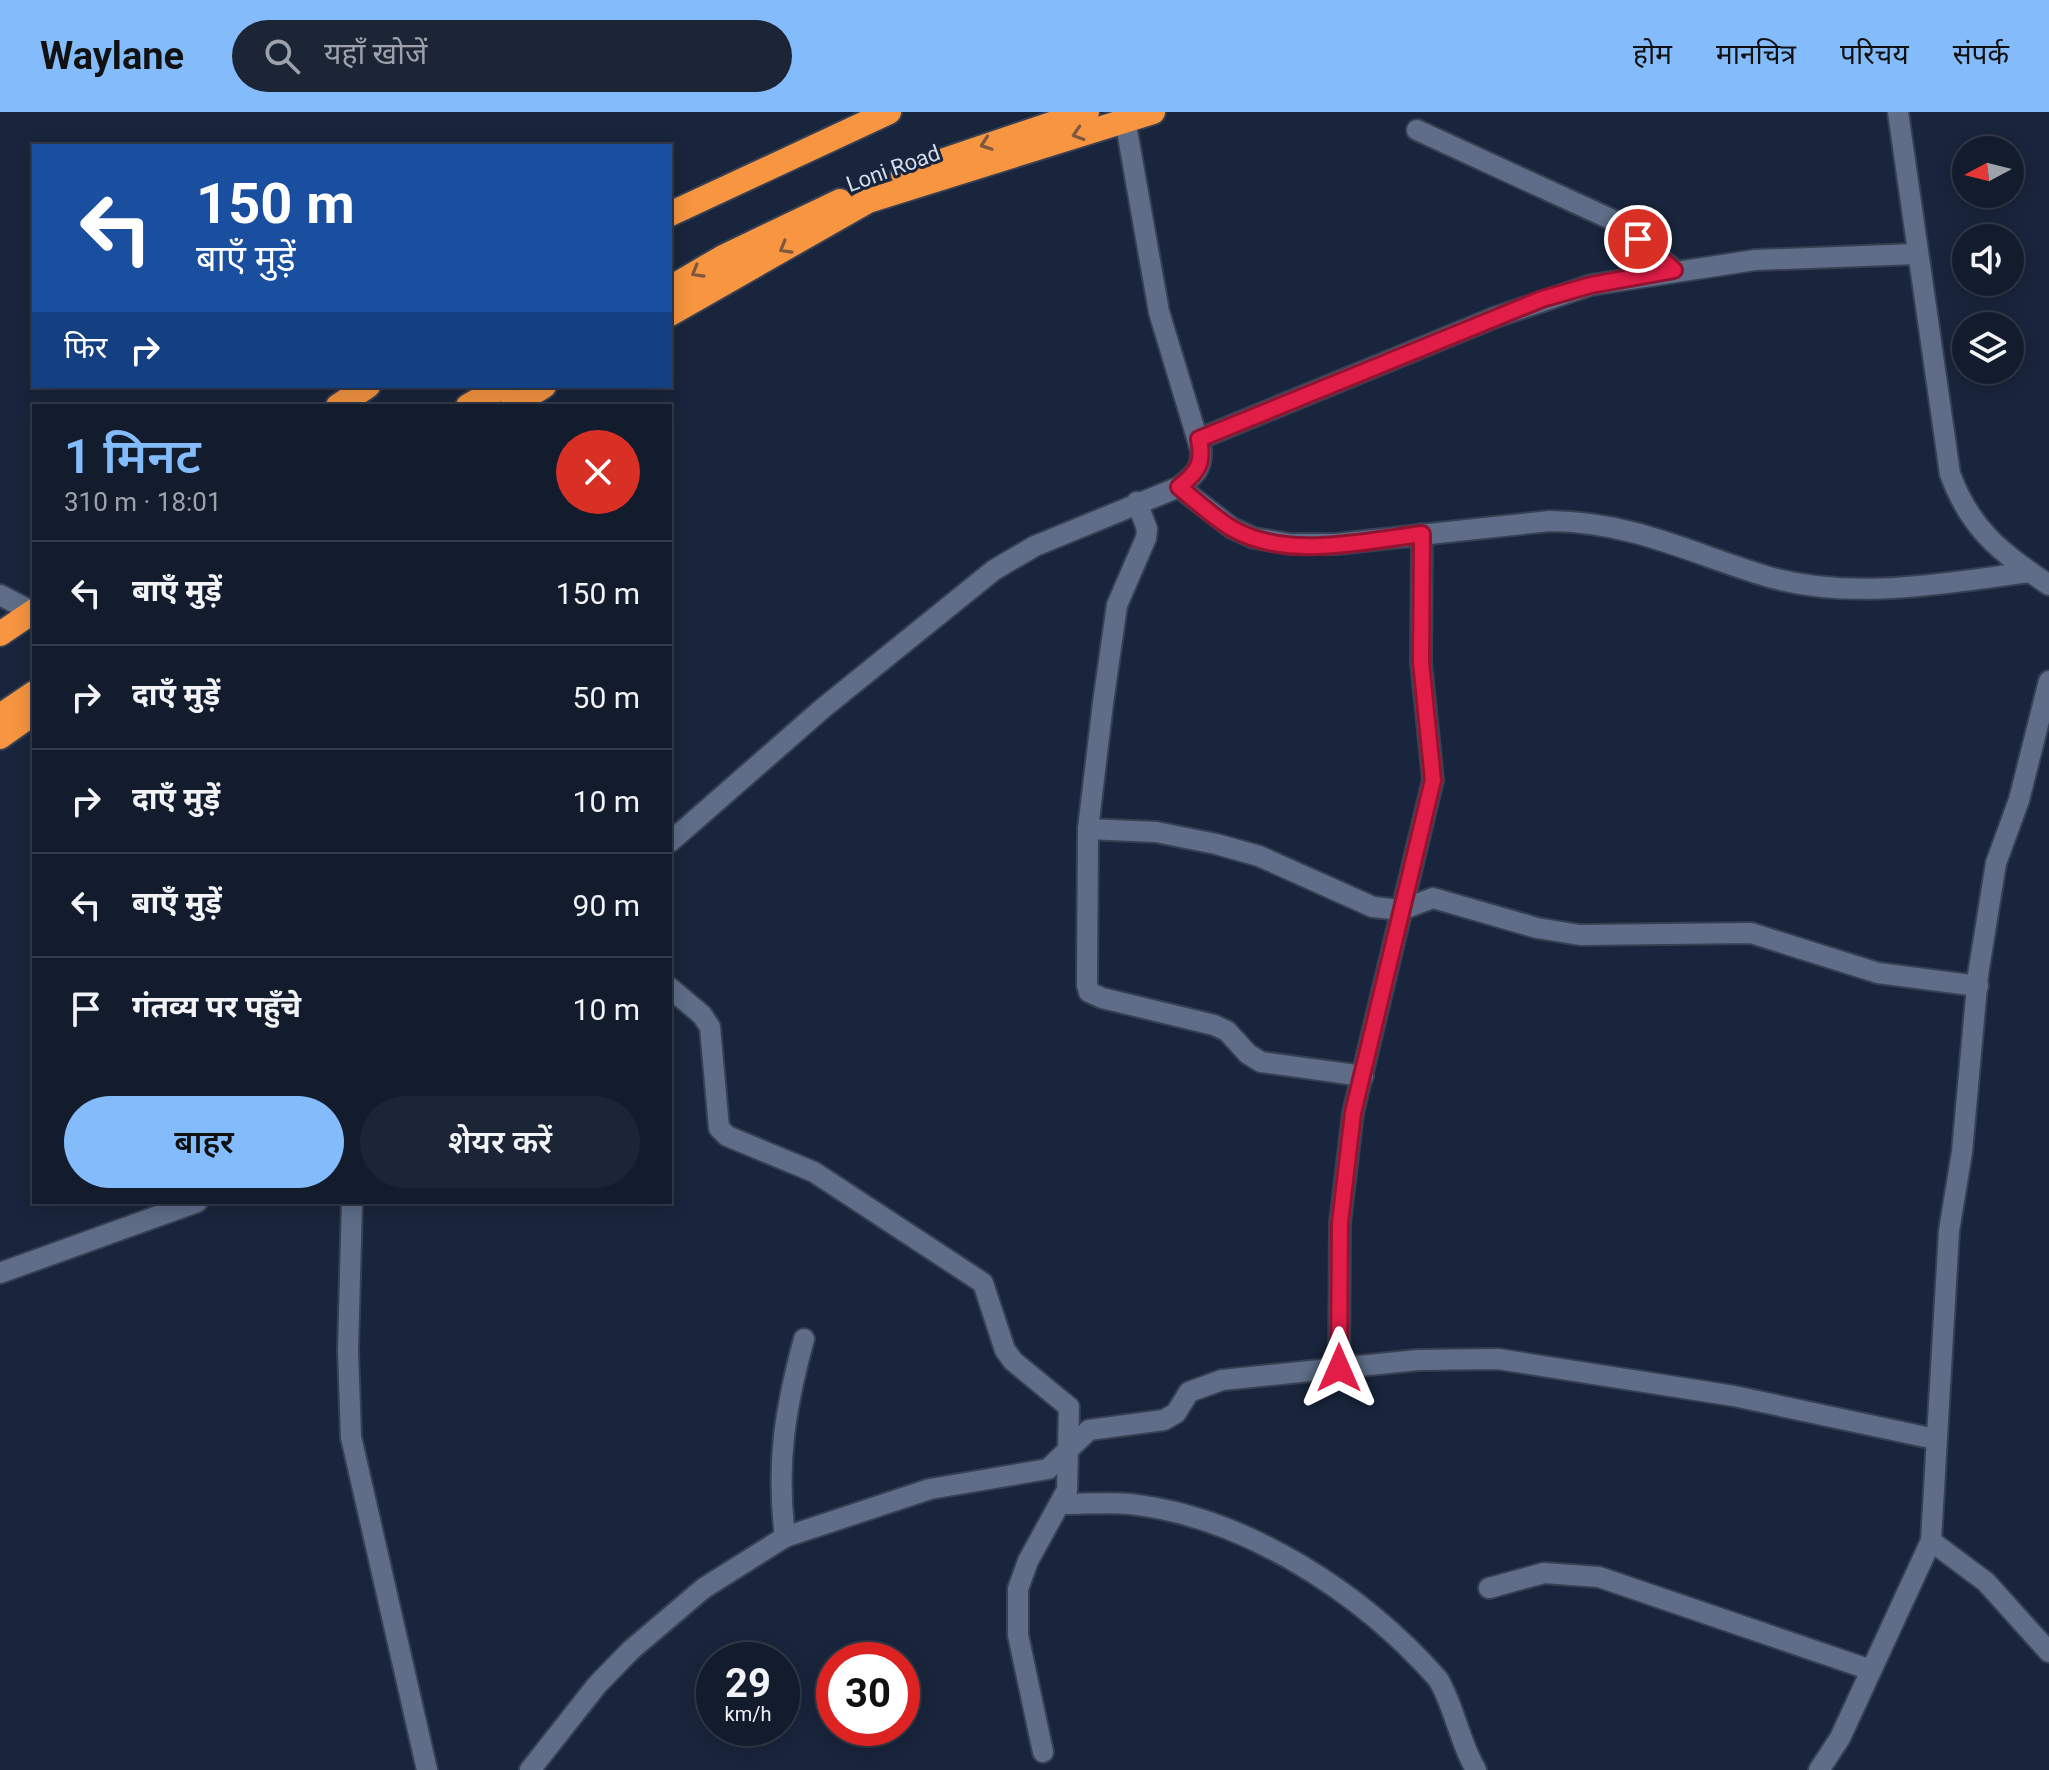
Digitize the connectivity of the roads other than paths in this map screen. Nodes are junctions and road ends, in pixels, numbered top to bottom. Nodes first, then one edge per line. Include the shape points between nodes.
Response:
1 (877, 112) edge
2 (889, 112) edge
3 (1087, 112) edge
4 (1153, 112) edge
5 (1898, 112) edge
6 (1125, 119) junction
7 (1417, 130) dead end
8 (672, 211) edge
9 (672, 211) edge
10 (1916, 254) junction
11 (1674, 270) junction
12 (672, 287) edge
13 (672, 313) edge
14 (341, 388) edge
15 (365, 388) edge
16 (500, 388) edge
17 (541, 388) edge
18 (319, 404) edge
19 (341, 404) edge
20 (472, 404) edge
21 (515, 404) edge
22 (1199, 439) junction
23 (1179, 487) junction
24 (1137, 502) junction
25 (1422, 534) junction
26 (2030, 572) junction
27 (2049, 585) edge
28 (0, 595) edge
29 (32, 610) edge
30 (32, 611) edge
31 (0, 632) edge
32 (2049, 681) edge
33 (32, 694) edge
34 (32, 714) edge
35 (0, 716) edge
36 (0, 737) edge
37 (1088, 829) junction
38 (672, 840) edge
39 (1401, 910) junction
40 (1978, 986) junction
41 (672, 990) edge
42 (1363, 1076) junction
43 (191, 1204) edge
44 (352, 1204) edge
45 (0, 1273) edge
46 (804, 1339) dead end
47 (1339, 1368) junction
48 (1935, 1439) junction
49 (1071, 1446) junction
50 (1063, 1504) junction
51 (785, 1537) junction
52 (1931, 1541) junction
53 (1489, 1588) dead end
54 (2049, 1652) edge
55 (1871, 1670) junction
56 (1043, 1752) dead end
57 (427, 1770) edge
58 (530, 1770) edge
59 (1476, 1770) edge
60 (1819, 1770) edge

1 - 8 highway via 767,159
2 - 9 highway
3 -> 12 highway via 870,188
4 - 6 highway, Loni Road
5 - 10 street
6 -> 13 highway, Loni Road via 868,201
6 - 22 street via 1159,312
7 - 11 street via 1617,222
10 - 11 street via 1755,260
10 - 26 street via 1950,474 1971,521
11 - 22 street via 1542,299
14 - 18 highway
15 - 19 highway
16 - 20 highway
17 - 21 highway
22 - 23 street via 1202,463
23 - 24 street
23 - 25 street via 1232,528 1254,538 1336,544
24 - 37 street via 1146,538 1117,605
24 - 38 street via 1035,546 994,570 822,709
25 - 26 street via 1583,522 1672,541 1769,577 1846,588 1902,588
25 - 39 street via 1421,662 1433,780
26 - 27 street
28 - 29 street
30 - 31 highway
32 - 40 street via 2019,800 1996,863
33 - 35 highway
34 - 36 highway
37 - 39 street via 1156,832 1216,844 1259,856 1373,907
37 - 42 street via 1089,992 1214,1025 1261,1062
39 - 40 street via 1433,898 1559,933 1751,933 1878,973
39 - 42 street
40 - 48 street via 1949,1231
41 - 49 street via 710,1027 719,1128 814,1172 983,1283 1005,1350 1069,1407
42 - 47 street via 1353,1113 1340,1223
43 - 45 street
44 - 57 street via 351,1437
46 - 51 street via 781,1439
47 - 48 street via 1498,1359 1734,1396
47 - 49 street via 1222,1380 1189,1392 1172,1416 1101,1426
48 - 52 street
49 - 50 street
49 - 51 street via 1057,1462 1035,1473 930,1489
50 - 56 street via 1028,1561 1018,1589 1018,1635
50 - 59 street via 1130,1504 1163,1511 1222,1528 1319,1575 1438,1679
51 - 58 street via 704,1588 631,1650
52 - 54 street via 1986,1582
52 - 55 street
53 - 55 street via 1544,1573 1599,1577
55 - 60 street

